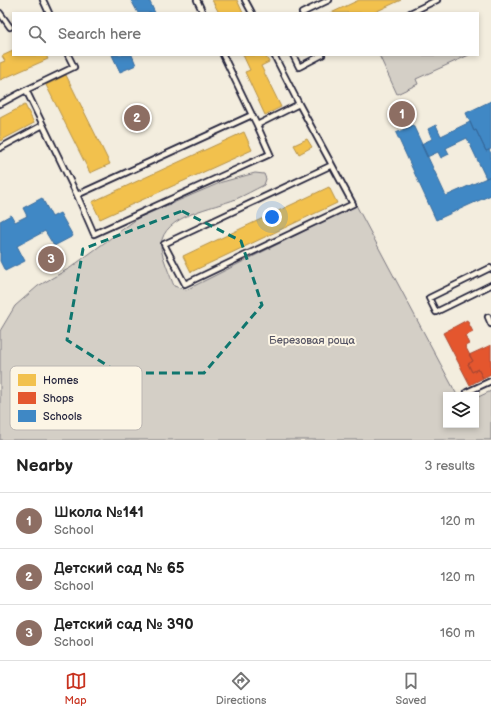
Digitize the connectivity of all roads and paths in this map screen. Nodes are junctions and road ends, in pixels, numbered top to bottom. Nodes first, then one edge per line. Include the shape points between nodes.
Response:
1 (42, 0) edge
2 (197, 0) edge
3 (245, 0) edge
4 (329, 0) edge
5 (437, 0) edge
6 (48, 12) edge
7 (203, 12) edge
8 (251, 12) edge
9 (304, 12) edge
10 (412, 12) edge
11 (0, 14) edge
12 (10, 27) dead end
13 (68, 56) edge
14 (223, 56) edge
15 (275, 56) edge
16 (294, 56) edge
17 (320, 56) edge
18 (26, 90) junction
19 (0, 104) edge
20 (299, 104) junction
21 (252, 115) junction
22 (44, 125) junction
23 (257, 125) junction
24 (0, 148) edge
25 (332, 165) junction
26 (77, 195) junction
27 (491, 269) edge
28 (491, 285) edge
29 (488, 317) dead end
30 (491, 324) edge
31 (491, 381) edge
32 (467, 392) dead end

1 - 6 lane
2 - 7 lane
3 - 8 lane
4 - 9 lane
5 - 10 lane
11 - 12 lane
13 - 18 lane via 74,67
14 - 21 lane
15 - 20 lane
16 - 17 lane via 299,67
18 - 19 lane
18 - 22 lane
20 - 23 lane
20 - 25 lane
21 - 23 lane
21 - 26 lane
22 - 24 lane
22 - 26 lane
23 - 26 lane via 270,154 94,234
25 - 25 lane via 164,244 185,284 353,204
27 - 28 lane via 429,298 436,312
29 - 30 lane
31 - 32 lane

